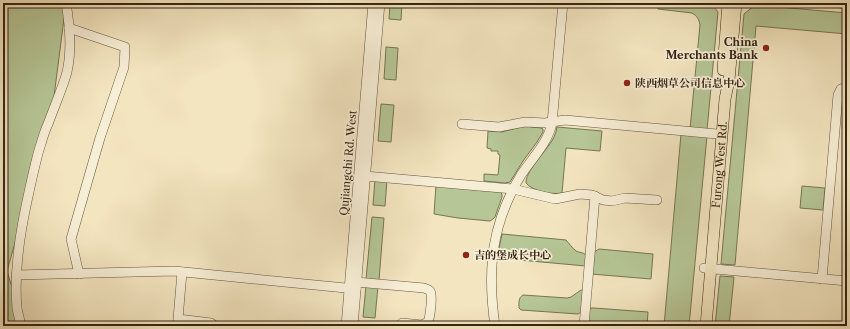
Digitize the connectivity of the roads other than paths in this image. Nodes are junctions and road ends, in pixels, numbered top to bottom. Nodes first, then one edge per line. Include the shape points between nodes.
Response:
1 (66, 3) edge
2 (374, 3) edge
3 (380, 3) edge
4 (563, 3) edge
5 (728, 3) edge
6 (736, 3) edge
7 (839, 3) edge
8 (847, 4) edge
9 (69, 28) junction
10 (847, 87) edge
11 (552, 122) junction
12 (462, 124) dead end
13 (717, 134) junction
14 (365, 176) junction
15 (513, 189) junction
16 (595, 196) junction
17 (658, 200) dead end
18 (708, 269) junction
19 (182, 272) junction
20 (79, 274) junction
21 (16, 275) junction
22 (822, 278) junction
23 (847, 281) edge
24 (354, 286) junction
25 (402, 323) dead end
26 (21, 326) edge
27 (215, 326) edge
28 (346, 326) edge
29 (352, 326) edge
30 (421, 326) edge
31 (495, 326) edge
32 (584, 326) edge
33 (699, 326) edge
34 (706, 326) edge

1 - 9 street
2 - 24 street, Qujiangchi Rd. West
3 - 14 street, Qujiangchi Rd. West
4 - 11 street
5 - 13 main road
6 - 18 main road, Furong West Rd.
7 - 8 street
9 - 20 street via 125,47 124,68 100,138 71,239
9 - 21 street via 67,72 32,174
10 - 22 street via 841,89 838,95
11 - 12 street via 525,122 499,127
11 - 13 street via 565,120
11 - 15 street via 548,136
13 - 18 main road
14 - 15 street
14 - 24 street, Qujiangchi Rd. West
15 - 16 street via 555,199 580,194
15 - 31 street via 498,224 492,253 491,292
16 - 17 street via 612,201 625,198
16 - 32 street
18 - 22 street
18 - 33 main road
18 - 34 main road, Furong West Rd.
19 - 20 street
19 - 24 street
19 - 27 street via 178,319 211,323
20 - 21 street
21 - 26 street via 17,309
22 - 23 street
24 - 28 street, Qujiangchi Rd. West
24 - 29 street, Qujiangchi Rd. West
24 - 30 street via 427,289 431,294 430,317 429,321
25 - 30 street

